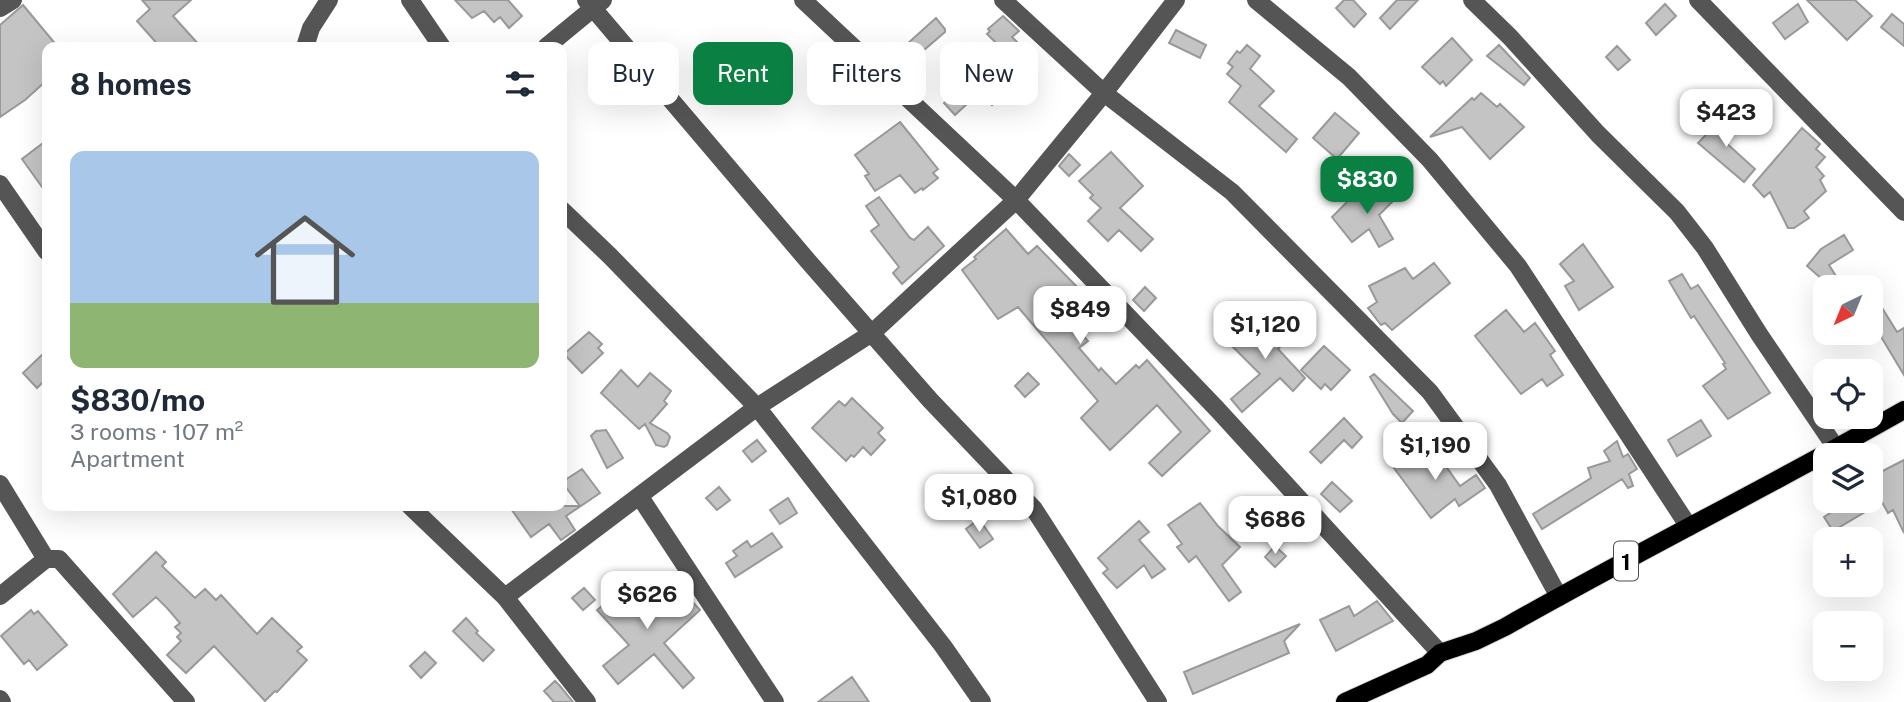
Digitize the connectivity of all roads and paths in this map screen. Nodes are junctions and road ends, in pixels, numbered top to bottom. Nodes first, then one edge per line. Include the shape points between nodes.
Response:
1 (13, 0) edge
2 (329, 0) edge
3 (410, 0) edge
4 (803, 0) edge
5 (1003, 0) edge
6 (1176, 0) edge
7 (1256, 0) edge
8 (1472, 0) edge
9 (1698, 0) edge
10 (595, 3) edge
11 (0, 8) edge
12 (307, 42) edge
13 (439, 42) edge
14 (552, 42) edge
15 (1104, 93) junction
16 (0, 184) edge
17 (1016, 200) junction
18 (1904, 212) edge
19 (567, 215) edge
20 (42, 245) edge
21 (872, 333) junction
22 (757, 407) junction
23 (1904, 410) edge
24 (1833, 443) edge
25 (1845, 443) edge
26 (1813, 460) edge
27 (0, 484) edge
28 (640, 497) junction
29 (415, 511) edge
30 (1689, 527) junction
31 (46, 559) junction
32 (0, 596) edge
33 (505, 597) junction
34 (1559, 597) junction
35 (1440, 653) junction
36 (186, 702) edge
37 (587, 702) edge
38 (775, 702) edge
39 (982, 702) edge
40 (1157, 702) edge
41 (1345, 702) edge

1 - 11 street
2 - 12 street
3 - 13 street
4 - 17 street
5 - 15 street
6 - 15 street
7 - 30 street via 1349,78 1430,160 1509,255
8 - 24 street via 1677,212
9 - 18 street
10 - 14 street
10 - 21 street
15 - 17 street
15 - 34 street via 1232,192 1430,392 1499,485
16 - 20 street
17 - 21 street
17 - 35 street via 1217,409
19 - 22 street
21 - 22 street
21 - 40 street via 1034,509
22 - 28 street
22 - 39 street
23 - 25 main road, 1
26 - 30 main road, 1
27 - 31 street
28 - 33 street
28 - 38 street
29 - 33 street
30 - 34 main road, 1
31 - 32 street
31 - 36 street via 59,559
33 - 37 street
34 - 35 main road, 1 via 1476,641
35 - 41 main road, 1 via 1427,665

